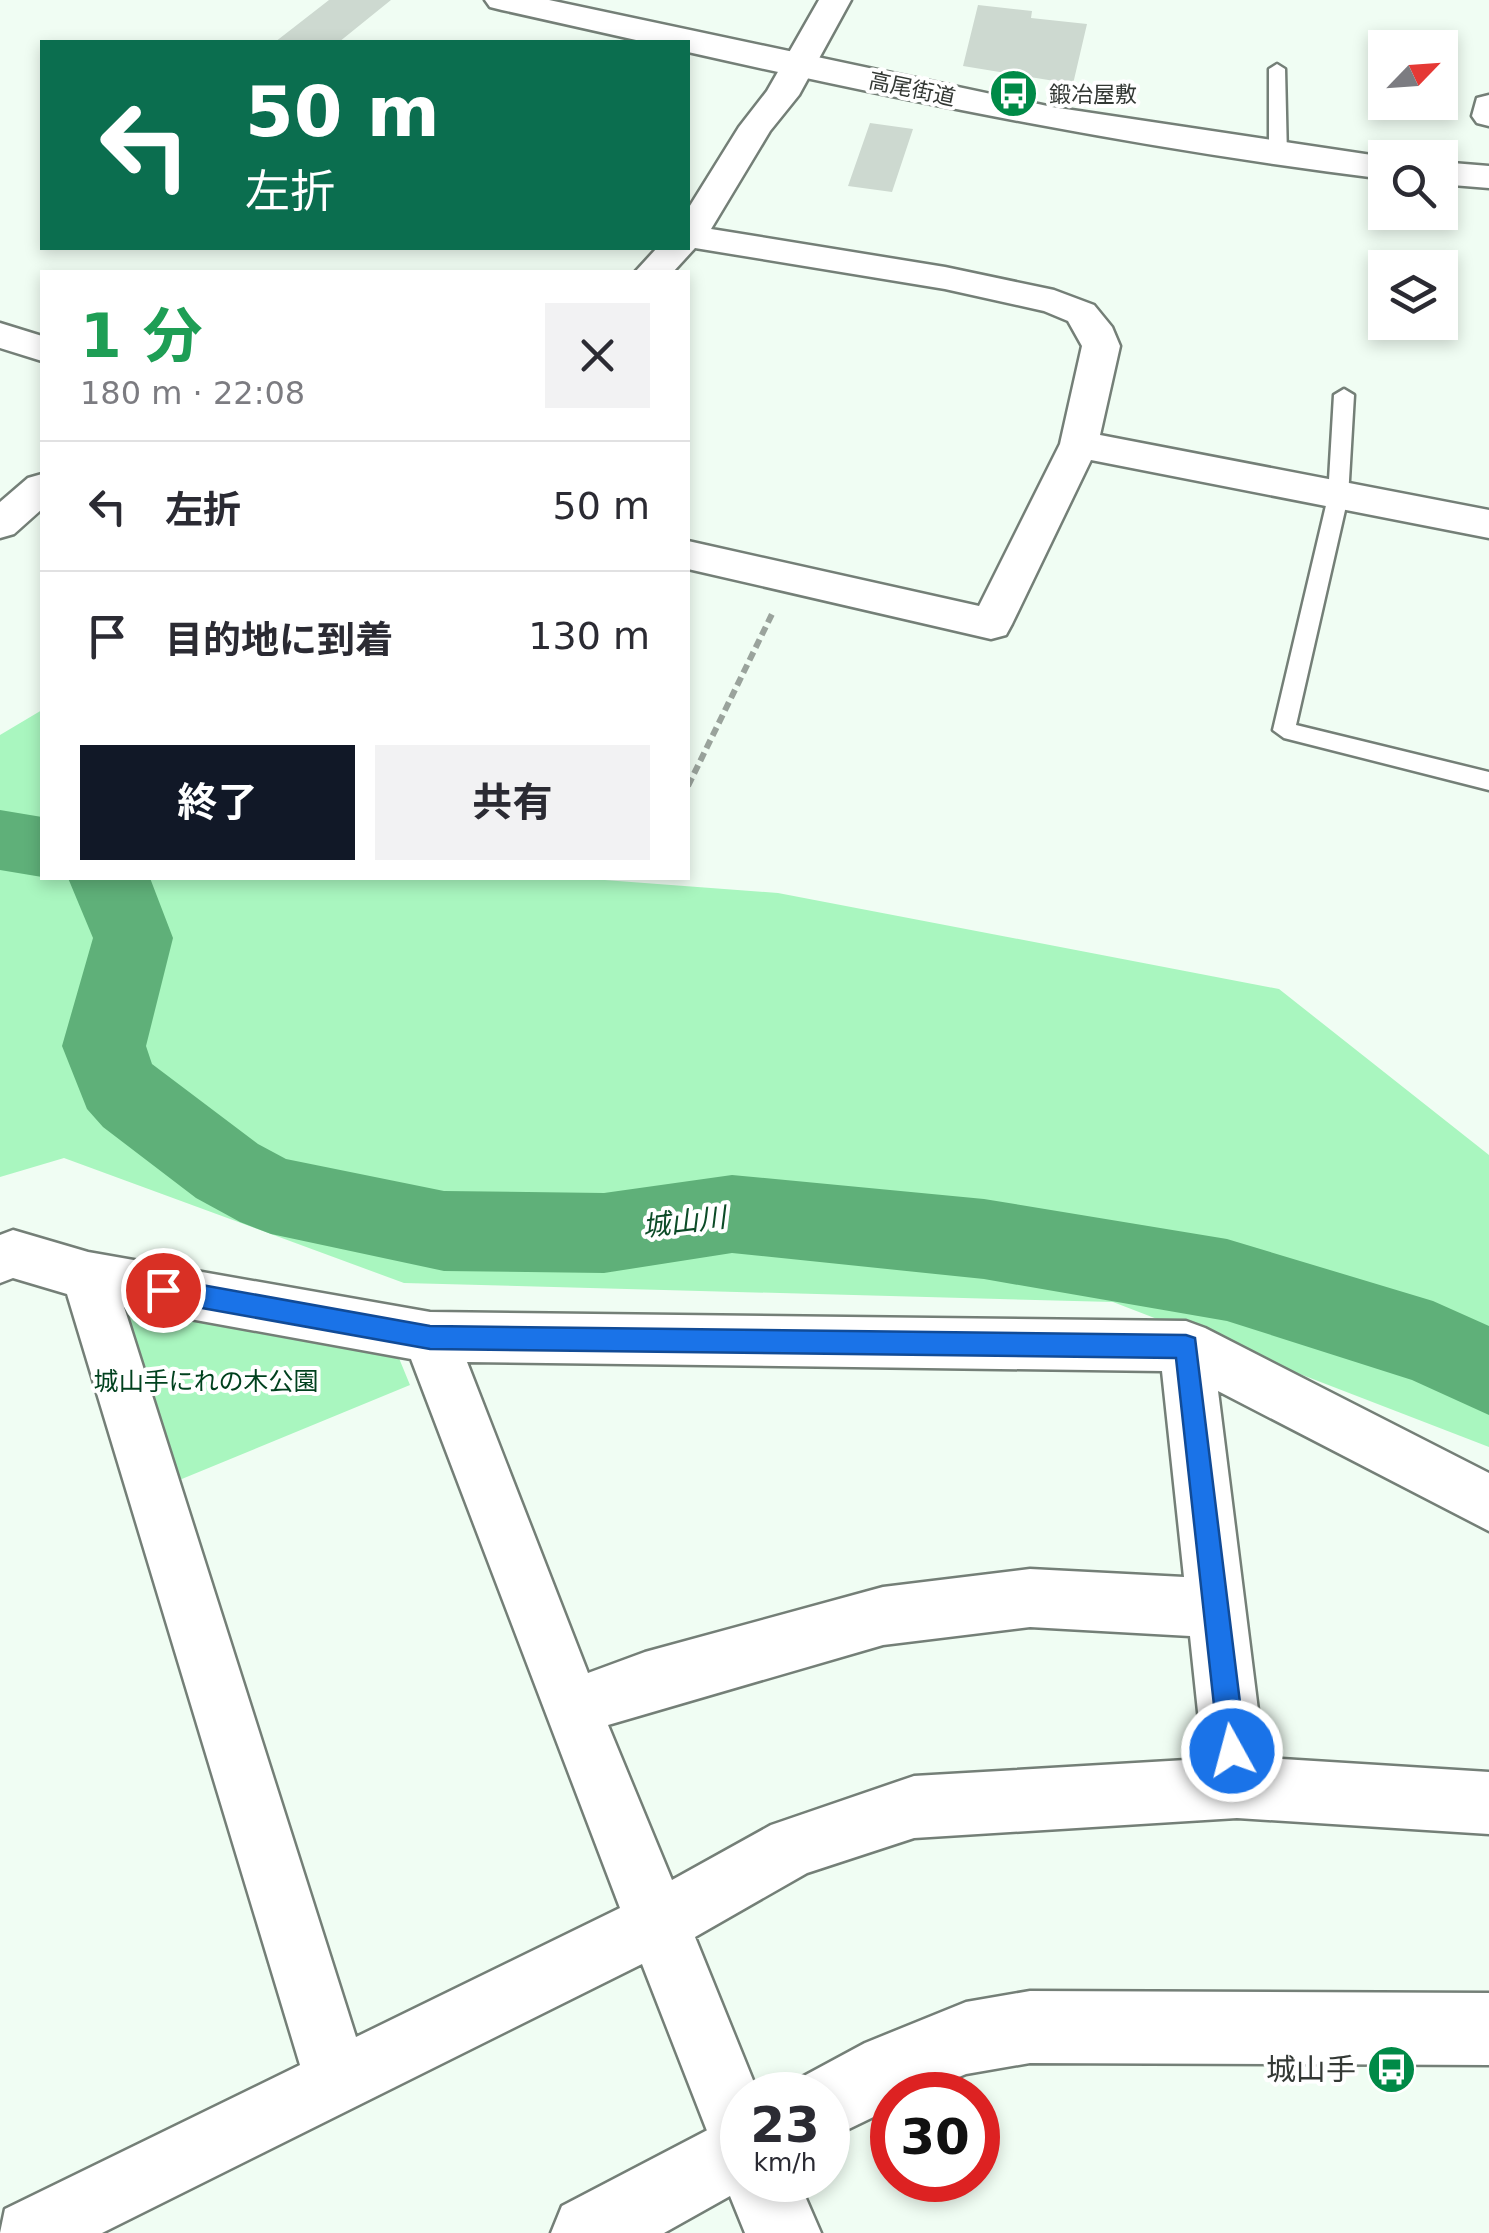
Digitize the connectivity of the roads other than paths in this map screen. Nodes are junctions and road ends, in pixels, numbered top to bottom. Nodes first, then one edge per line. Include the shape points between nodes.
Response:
1 (502, 0) edge
2 (835, 0) edge
3 (683, 40) edge
4 (690, 42) edge
5 (800, 66) junction
6 (1278, 69) dead end
7 (1489, 106) edge
8 (1489, 116) edge
9 (1278, 157) junction
10 (1368, 166) edge
11 (1458, 175) edge
12 (1489, 178) edge
13 (690, 232) edge
14 (690, 241) edge
15 (675, 250) edge
16 (655, 270) edge
17 (0, 334) edge
18 (40, 348) edge
19 (1344, 395) dead end
20 (1080, 444) junction
21 (40, 490) edge
22 (1338, 497) junction
23 (0, 524) edge
24 (1489, 524) edge
25 (690, 555) edge
26 (1489, 781) edge
27 (0, 1259) edge
28 (88, 1276) junction
29 (430, 1337) junction
30 (1186, 1346) junction
31 (1489, 1504) edge
32 (1214, 1608) junction
33 (572, 1710) junction
34 (1237, 1787) junction
35 (1489, 1802) edge
36 (659, 1922) junction
37 (1489, 2029) edge
38 (720, 2079) edge
39 (338, 2083) junction
40 (850, 2091) edge
41 (720, 2161) edge
42 (770, 2202) edge
43 (29, 2233) edge
44 (590, 2233) edge
45 (783, 2233) edge

1 - 3 main road, 高尾街道
2 - 5 street
4 - 5 main road, 高尾街道
5 - 9 main road, 高尾街道
5 - 13 street
6 - 9 lane
7 - 8 street
9 - 10 main road, 高尾街道
11 - 12 main road
14 - 20 street via 945,278 1080,313 1101,346
15 - 16 street
17 - 18 street
19 - 22 lane
20 - 22 street
20 - 25 street via 991,624
21 - 23 street
22 - 24 street
22 - 26 lane via 1284,730
27 - 28 street via 14,1254
28 - 29 street
28 - 39 street
29 - 30 street
29 - 33 street
30 - 31 street
30 - 32 street
32 - 33 street via 1030,1598 883,1616 645,1682
32 - 34 street
33 - 36 street
34 - 35 street
34 - 36 street via 914,1807 793,1847
36 - 38 street
36 - 39 street
37 - 40 main road via 1030,2027 966,2038
39 - 43 street
41 - 44 main road
42 - 45 main road

